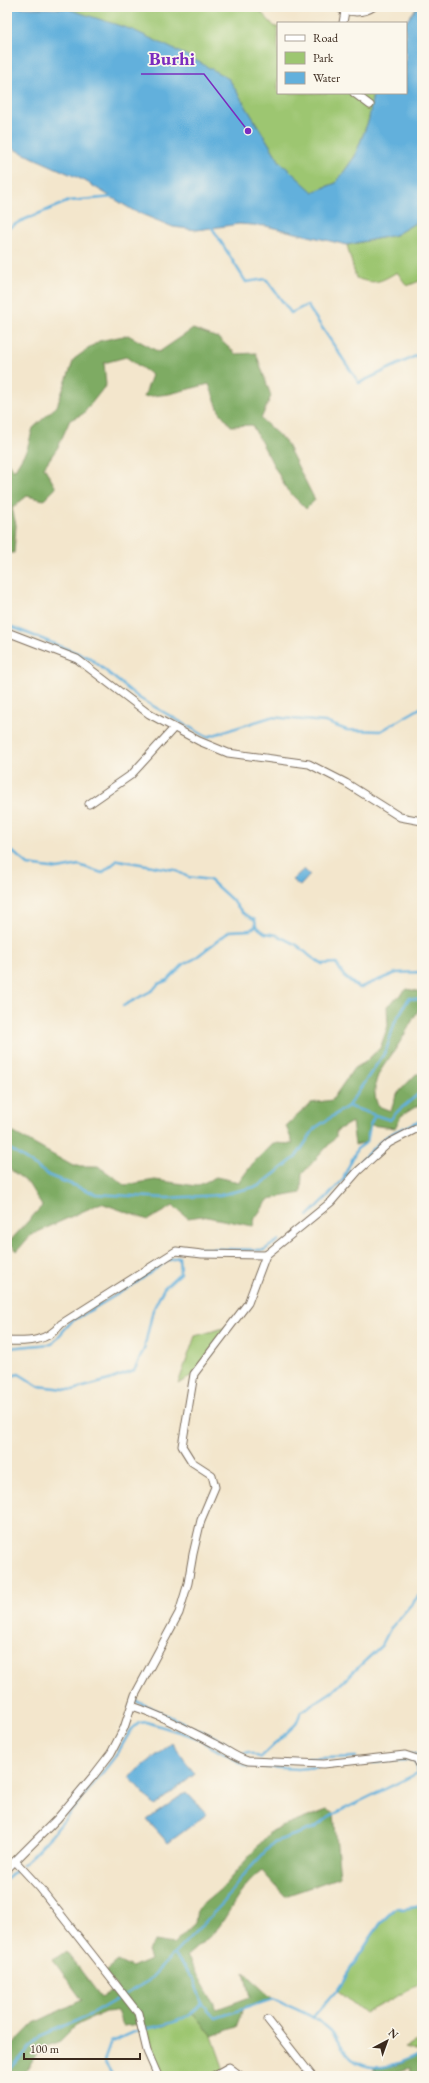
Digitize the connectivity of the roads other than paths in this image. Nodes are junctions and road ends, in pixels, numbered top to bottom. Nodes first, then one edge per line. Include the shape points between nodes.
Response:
1 (337, 7) edge
2 (373, 7) edge
3 (345, 12) junction
4 (343, 22) edge
5 (355, 94) edge
6 (370, 105) dead end
7 (7, 632) edge
8 (174, 728) junction
9 (89, 804) dead end
10 (422, 821) edge
11 (422, 1126) edge
12 (266, 1255) junction
13 (7, 1341) edge
14 (132, 1706) junction
15 (422, 1769) edge
16 (15, 1861) junction
17 (7, 1869) edge
18 (268, 2020) dead end
19 (158, 2076) edge
20 (212, 2076) edge
21 (241, 2076) edge
22 (312, 2076) edge

1 - 3 street
2 - 3 street via 368,10
3 - 4 street
5 - 6 street
7 - 8 street via 77,659 149,714
8 - 9 street via 131,775
8 - 10 street via 228,753 309,764 346,783 400,817
11 - 12 street via 389,1143 358,1171 331,1202
12 - 13 street via 176,1251 61,1324 54,1333 29,1343
12 - 14 street via 248,1303 194,1374 182,1446 192,1462 212,1475 215,1487 201,1520 179,1613 135,1695
14 - 15 street via 195,1733 236,1758 248,1761 324,1764 405,1755 417,1760
14 - 16 street via 111,1753 94,1776 57,1819
16 - 17 street
16 - 19 street via 40,1888 138,2013 147,2051
18 - 22 street
20 - 21 street via 229,2067

